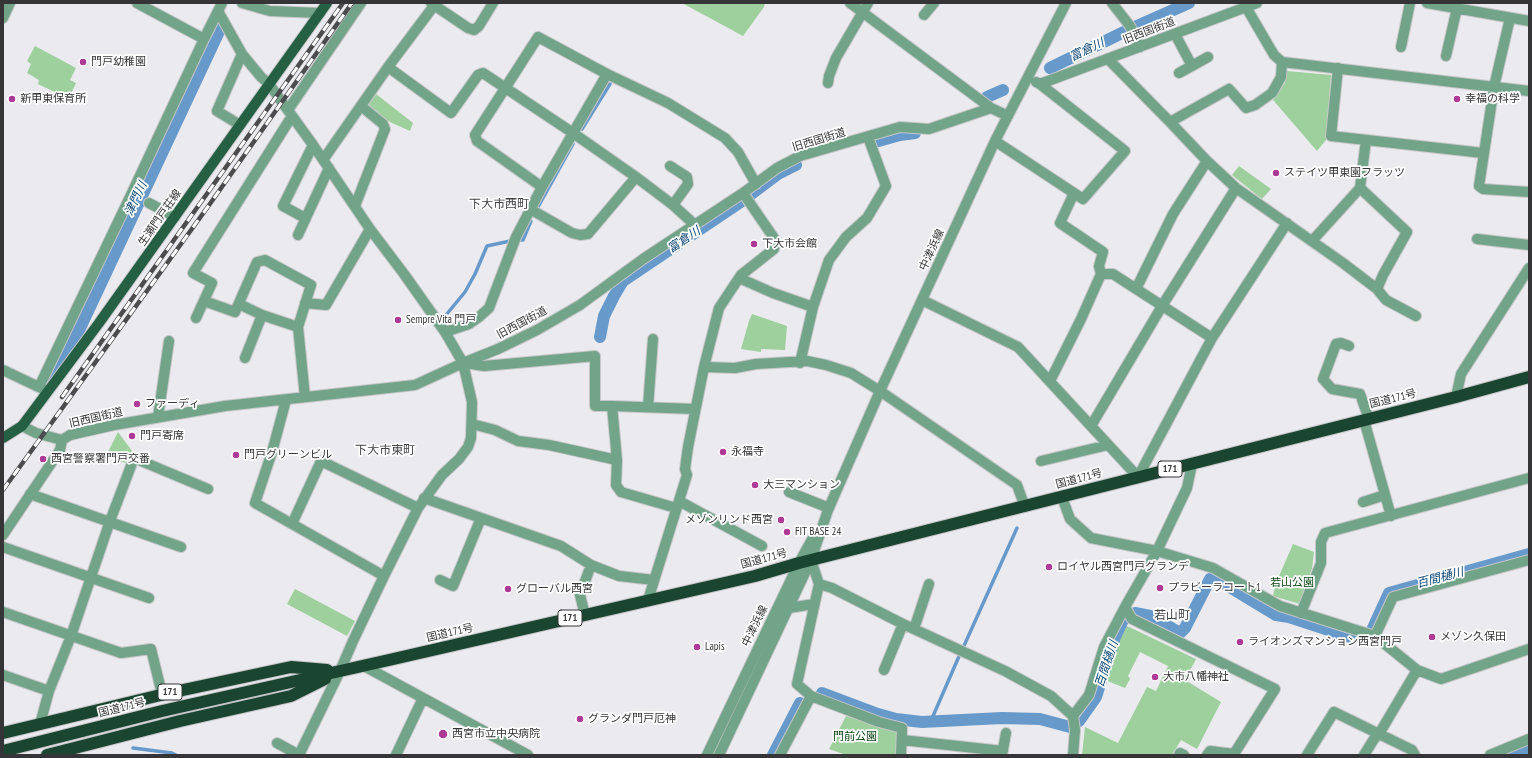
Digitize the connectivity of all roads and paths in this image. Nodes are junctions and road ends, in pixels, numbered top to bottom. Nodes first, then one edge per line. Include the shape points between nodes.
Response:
1 (10, 3) edge
2 (137, 3) edge
3 (242, 3) edge
4 (326, 3) edge
5 (362, 3) edge
6 (493, 3) edge
7 (850, 3) edge
8 (868, 3) edge
9 (934, 3) edge
10 (1066, 3) edge
11 (1112, 3) edge
12 (1257, 3) edge
13 (1410, 3) edge
14 (1427, 3) edge
15 (434, 4) edge
16 (152, 6) edge
17 (220, 7) edge
18 (1246, 7) junction
19 (1457, 8) junction
20 (862, 12) junction
21 (320, 13) junction
22 (924, 15) dead end
23 (3, 18) edge
24 (1510, 18) junction
25 (1529, 21) edge
26 (1174, 34) junction
27 (204, 39) junction
28 (1140, 47) junction
29 (1401, 47) dead end
30 (242, 54) junction
31 (1446, 56) dead end
32 (1208, 57) dead end
33 (1108, 59) junction
34 (1282, 62) junction
35 (1192, 66) junction
36 (388, 67) junction
37 (1338, 68) junction
38 (1179, 73) dead end
39 (607, 74) junction
40 (1027, 77) junction
41 (828, 83) dead end
42 (269, 84) junction
43 (1040, 84) junction
44 (1494, 87) junction
45 (506, 88) junction
46 (1529, 91) edge
47 (361, 106) junction
48 (991, 108) junction
49 (290, 113) junction
50 (1008, 116) junction
51 (1170, 122) junction
52 (240, 125) junction
53 (573, 133) junction
54 (868, 138) junction
55 (1366, 140) junction
56 (995, 141) junction
57 (313, 145) junction
58 (1483, 153) junction
59 (1207, 161) junction
60 (326, 164) junction
61 (670, 166) dead end
62 (636, 177) junction
63 (756, 184) junction
64 (542, 187) junction
65 (1236, 188) junction
66 (1360, 188) junction
67 (1529, 192) edge
68 (1074, 193) junction
69 (745, 196) junction
70 (149, 203) dead end
71 (673, 205) junction
72 (355, 206) junction
73 (530, 209) junction
74 (175, 217) junction
75 (305, 218) junction
76 (1287, 223) junction
77 (695, 225) junction
78 (370, 229) junction
79 (298, 234) dead end
80 (1477, 238) dead end
81 (1312, 241) junction
82 (1529, 245) edge
83 (1529, 268) edge
84 (1100, 274) junction
85 (739, 278) junction
86 (1136, 289) junction
87 (1377, 289) junction
88 (204, 300) junction
89 (922, 300) junction
90 (305, 303) junction
91 (239, 304) junction
92 (1162, 306) junction
93 (813, 307) junction
94 (262, 315) junction
95 (1416, 316) dead end
96 (196, 318) dead end
97 (298, 327) junction
98 (445, 332) junction
99 (1212, 338) junction
100 (653, 339) dead end
101 (169, 341) dead end
102 (1349, 346) dead end
103 (245, 358) dead end
104 (463, 363) junction
105 (800, 363) junction
106 (704, 367) junction
107 (3, 370) edge
108 (1529, 376) edge
109 (1050, 381) junction
110 (43, 390) junction
111 (880, 391) junction
112 (305, 397) junction
113 (1456, 397) junction
114 (286, 400) junction
115 (612, 406) junction
116 (648, 407) junction
117 (695, 409) junction
118 (158, 417) junction
119 (1367, 419) junction
120 (472, 424) junction
121 (22, 426) junction
122 (1091, 426) junction
123 (3, 438) edge
124 (62, 440) junction
125 (1108, 445) junction
126 (617, 460) junction
127 (1041, 461) dead end
128 (1192, 464) junction
129 (1138, 477) junction
130 (1529, 478) edge
131 (208, 489) dead end
132 (790, 492) dead end
133 (30, 494) junction
134 (1385, 495) junction
135 (1062, 497) junction
136 (424, 498) junction
137 (1362, 502) dead end
138 (677, 505) junction
139 (1025, 507) junction
140 (418, 508) junction
141 (829, 509) junction
142 (1391, 516) junction
143 (481, 518) junction
144 (110, 521) junction
145 (292, 524) junction
146 (3, 534) edge
147 (181, 546) dead end
148 (762, 546) dead end
149 (3, 547) edge
150 (1157, 551) junction
151 (1529, 560) edge
152 (805, 562) junction
153 (591, 566) junction
154 (384, 576) junction
155 (90, 578) junction
156 (440, 580) dead end
157 (654, 580) junction
158 (819, 584) junction
159 (929, 584) dead end
160 (148, 598) dead end
161 (648, 600) junction
162 (814, 604) junction
163 (789, 608) junction
164 (3, 612) edge
165 (1128, 613) junction
166 (1301, 613) junction
167 (585, 615) junction
168 (903, 624) junction
169 (914, 629) junction
170 (71, 636) junction
171 (1375, 636) junction
172 (1529, 649) edge
173 (364, 666) junction
174 (884, 670) dead end
175 (1417, 670) junction
176 (340, 671) junction
177 (3, 675) edge
178 (49, 691) junction
179 (162, 694) junction
180 (811, 696) junction
181 (423, 698) junction
182 (1074, 721) junction
183 (40, 724) junction
184 (3, 733) edge
185 (1006, 733) dead end
186 (1380, 734) junction
187 (1529, 739) edge
188 (902, 740) junction
189 (277, 744) dead end
190 (3, 751) edge
191 (1003, 753) edge
192 (47, 755) edge
193 (299, 755) edge
194 (396, 755) edge
195 (528, 755) edge
196 (707, 755) edge
197 (719, 755) edge
198 (780, 755) edge
199 (901, 755) edge
200 (1072, 755) edge
201 (1179, 755) edge
202 (1184, 755) edge
203 (1207, 755) edge
204 (1235, 755) edge
205 (1307, 755) edge
206 (1364, 755) edge
207 (1415, 755) edge
208 (1490, 755) edge

1 - 23 street
2 - 16 street
3 - 21 street via 270,11
4 - 21 main road, 生瀬門戸荘線
5 - 49 street
6 - 15 street via 474,30
7 - 20 street
8 - 20 street
9 - 22 street
10 - 40 street, 中津浜線
11 - 28 street via 1130,26
12 - 18 street, 旧西国街道
13 - 29 street
14 - 19 street
15 - 36 street
16 - 27 street
17 - 27 street
17 - 30 street
18 - 26 street, 旧西国街道
18 - 34 street via 1274,55
19 - 24 street
19 - 31 street
20 - 41 street via 836,58
20 - 48 street
21 - 42 main road, 生瀬門戸荘線
24 - 25 street
24 - 44 street
26 - 28 street, 旧西国街道
26 - 35 street
27 - 110 street
28 - 33 street, 旧西国街道
30 - 42 street
30 - 52 street via 217,111
32 - 35 street
33 - 43 street, 旧西国街道
33 - 51 street
34 - 37 street
34 - 51 street via 1281,77 1272,93 1255,106 1246,108 1229,90
35 - 38 street
36 - 45 street via 451,113 478,75 483,73
36 - 47 street
37 - 44 street
37 - 55 street via 1331,136
39 - 45 street via 538,37
39 - 53 street
39 - 63 street via 668,103 725,138 738,152
40 - 43 street
40 - 50 street, 中津浜線
42 - 49 street
42 - 52 main road, 生瀬門戸荘線
43 - 68 street via 1125,151 1083,199
44 - 46 street
44 - 58 street
45 - 53 street
45 - 64 street via 475,135 476,141
47 - 60 street
47 - 72 street via 383,124 385,129
48 - 50 street
48 - 54 street, 旧西国街道 via 929,129 900,128
49 - 57 street
49 - 88 street via 193,273 212,283
50 - 56 street, 中津浜線
51 - 59 street
52 - 74 main road, 生瀬門戸荘線
53 - 62 street
53 - 64 street
54 - 63 street, 旧西国街道 via 800,156 777,168
54 - 93 street via 886,186 867,218 846,237 829,260
55 - 58 street
55 - 66 street
56 - 68 street
56 - 89 street, 中津浜線
57 - 60 street
57 - 75 street via 283,206
58 - 67 street via 1479,186 1483,189
59 - 65 street
59 - 86 street via 1173,214
60 - 72 street
60 - 75 street
61 - 71 street via 687,177 688,184
62 - 71 street
62 - 73 street via 588,234 572,233
63 - 69 street, 旧西国街道
64 - 73 street
65 - 76 street
65 - 92 street
66 - 81 street
66 - 87 street via 1407,232
68 - 84 street via 1060,223 1103,252 1099,266
69 - 77 street, 旧西国街道
69 - 85 street via 776,241 774,249
70 - 74 street
71 - 77 street
72 - 78 street
73 - 98 street via 516,237 489,308 469,324
74 - 110 main road, 生瀬門戸荘線 via 99,323
75 - 79 street
76 - 81 street
76 - 99 street
77 - 104 street, 旧西国街道 via 580,305 537,330
78 - 90 street via 326,305
78 - 98 street
80 - 82 street
81 - 87 street
83 - 113 street via 1461,374
84 - 86 street via 1113,274
84 - 109 street
85 - 93 street
85 - 106 street via 719,308
86 - 92 street
87 - 95 street via 1386,300
88 - 91 street via 235,312
88 - 96 street
89 - 109 street via 1018,347
89 - 111 street, 中津浜線
90 - 91 street via 311,285 265,260 257,262
90 - 97 street
91 - 94 street
92 - 99 street
92 - 122 street
93 - 105 street
94 - 97 street
94 - 103 street
97 - 112 street
98 - 104 street
99 - 129 street
100 - 116 street
101 - 118 street
102 - 119 street via 1336,344 1323,379 1332,389 1360,394
104 - 112 street, 旧西国街道 via 415,385
104 - 115 street via 484,366 595,356 595,406
104 - 120 street via 472,402
105 - 106 street via 756,364 735,368
105 - 111 street via 807,361 851,373
106 - 117 street
107 - 110 street
108 - 113 highway, 国道171号 / 171
109 - 122 street
110 - 121 main road, 生瀬門戸荘線
111 - 139 street via 1018,485
111 - 141 street, 中津浜線
112 - 114 street, 旧西国街道
113 - 119 highway, 国道171号 / 171
114 - 118 street, 旧西国街道 via 225,406
114 - 145 street via 255,503
115 - 116 street
115 - 126 street
116 - 117 street
117 - 138 street via 685,469 687,475
118 - 124 street, 旧西国街道 via 70,435
119 - 128 highway, 国道171号 / 171
119 - 134 street
120 - 126 street via 518,440
120 - 136 street via 468,447
121 - 123 main road, 生瀬門戸荘線
121 - 124 street, 旧西国街道
122 - 125 street
124 - 133 street via 60,450
125 - 127 street
125 - 129 street
126 - 138 street via 616,485 621,492
128 - 129 highway, 国道171号 / 171
128 - 150 street via 1187,488
129 - 135 highway, 国道171号 / 171
130 - 142 street
131 - 144 street via 134,458
132 - 141 street
133 - 144 street
133 - 146 street
134 - 137 street
134 - 142 street
135 - 139 highway, 国道171号 / 171
135 - 150 street via 1070,519 1090,538
136 - 140 street
136 - 143 street
138 - 148 street
138 - 157 street
139 - 152 highway, 国道171号 / 171
140 - 145 street via 321,461
140 - 154 street
141 - 152 street, 中津浜線
142 - 166 street via 1326,533 1321,542 1321,563
143 - 153 street via 561,546
143 - 156 street via 453,586
144 - 147 street
144 - 155 street
145 - 154 street
149 - 155 street
150 - 165 street
150 - 166 street via 1213,568 1280,606
151 - 171 street via 1393,597
152 - 158 street
152 - 161 highway, 国道171号 / 171
152 - 163 street, 中津浜線
152 - 196 street, 中津浜線
153 - 157 street via 619,576
153 - 167 street via 580,595
154 - 176 street
155 - 160 street
155 - 170 street
157 - 161 street
158 - 162 street
158 - 168 street
159 - 169 street
161 - 167 highway, 国道171号 / 171
162 - 163 street
162 - 180 street via 797,684
163 - 197 street, 中津浜線
164 - 170 street
165 - 182 street via 1104,647 1089,695
165 - 204 street via 1275,689
166 - 171 street
167 - 173 highway, 国道171号 / 171
168 - 169 street
168 - 174 street
169 - 182 street via 1005,671 1051,696
170 - 178 street
170 - 179 street via 121,653 151,649
171 - 175 street
172 - 175 street via 1441,679
173 - 176 highway, 国道171号 / 171
173 - 181 street
175 - 186 street
176 - 179 highway, 171 via 291,667
176 - 190 highway, 国道171号 / 171 via 162,711
176 - 192 highway, 171 via 291,696
176 - 193 street
177 - 178 street
178 - 183 street
179 - 183 highway, 171
180 - 188 street via 902,728
180 - 198 street
181 - 194 street
181 - 195 street
182 - 200 street
183 - 184 highway, 171
185 - 191 street
186 - 205 street via 1334,712
186 - 206 street
186 - 207 street via 1412,750
187 - 208 street
188 - 191 street
188 - 199 street
189 - 193 street
201 - 202 street
203 - 204 street via 1210,751

